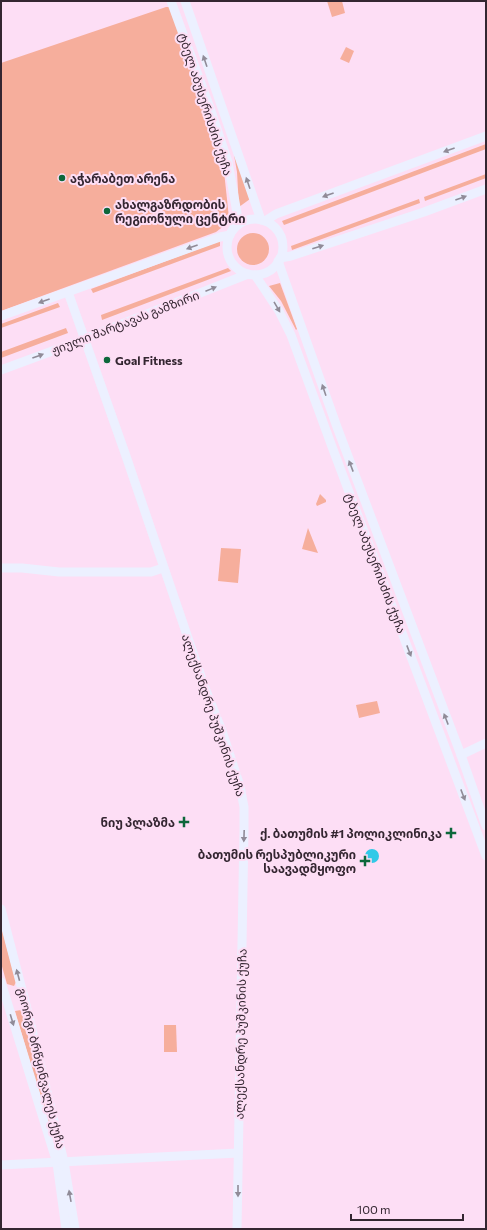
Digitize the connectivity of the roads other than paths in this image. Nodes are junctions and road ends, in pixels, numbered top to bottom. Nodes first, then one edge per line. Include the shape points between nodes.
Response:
1 (171, 1) edge
2 (185, 1) edge
3 (486, 136) edge
4 (486, 189) edge
5 (263, 221) junction
6 (231, 233) junction
7 (279, 260) junction
8 (252, 275) junction
9 (68, 292) junction
10 (1, 316) edge
11 (85, 339) junction
12 (1, 370) edge
13 (1, 568) edge
14 (164, 568) junction
15 (486, 743) edge
16 (461, 755) junction
17 (486, 826) edge
18 (486, 856) edge
19 (1, 909) edge
20 (1, 982) edge
21 (238, 1154) junction
22 (61, 1162) junction
23 (1, 1165) edge
24 (66, 1229) edge
25 (75, 1229) edge
26 (237, 1229) edge

1 - 6 main road, ტბელ აბუსერისძის ქუჩა via 228,162 237,213
5 -> 2 main road, ტბელ აბუსერისძის ქუჩა
3 -> 5 main road
7 -> 4 main road
5 - 6 main road via 250,220 240,224
5 - 7 main road via 272,225 281,239
6 - 8 main road via 227,245 232,264
6 -> 9 main road
7 - 8 main road via 264,273
16 -> 7 main road, ტბელ აბუსერისძის ქუჩა via 339,434
11 -> 8 main road, ჟიული შარტავას გამზირი
8 -> 18 main road, ტბელ აბუსერისძის ქუჩა via 279,311 291,335
9 -> 10 main road
9 - 11 main road, ალექსანდრე პუშკინის ქუჩა
12 -> 11 main road, ჟიული შარტავას გამზირი
11 - 14 main road, ალექსანდრე პუშკინის ქუჩა
13 - 14 main road via 59,572 151,572
14 -> 21 main road, ალექსანდრე პუშკინის ქუჩა via 222,731 242,797 244,830
15 - 16 main road
16 - 17 main road, ტბელ აბუსერისძის ქუჩა
22 -> 19 main road, გიორგი ბრწყინვალეს ქუჩა via 26,1005
20 -> 22 main road, გიორგი ბრწყინვალეს ქუჩა
21 - 22 main road
21 -> 26 main road, ალექსანდრე პუშკინის ქუჩა
22 - 23 main road
22 - 24 main road, გიორგი ბრწყინვალეს ქუჩა
25 -> 22 main road, გიორგი ბრწყინვალეს ქუჩა

